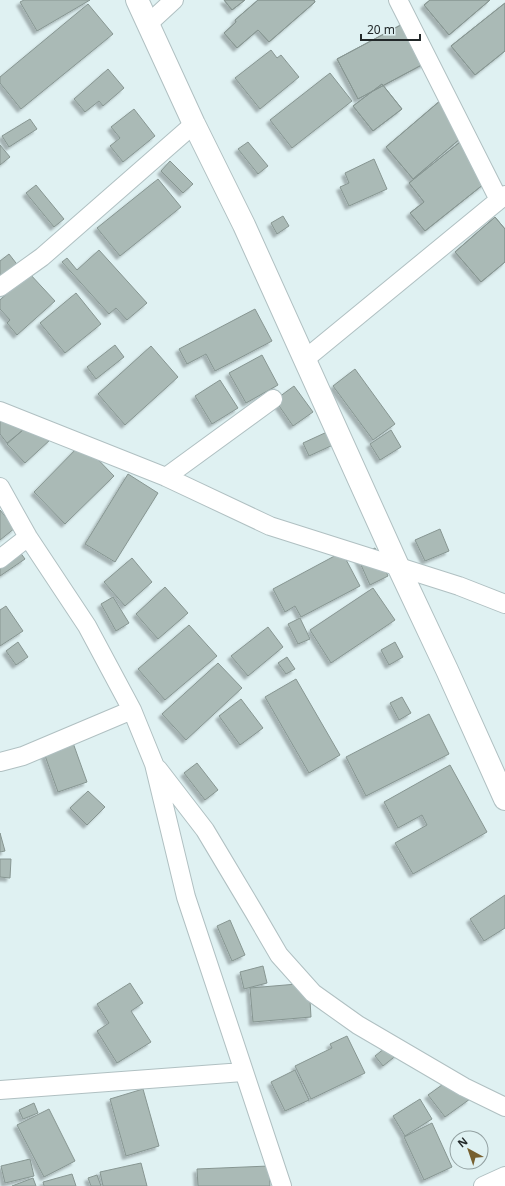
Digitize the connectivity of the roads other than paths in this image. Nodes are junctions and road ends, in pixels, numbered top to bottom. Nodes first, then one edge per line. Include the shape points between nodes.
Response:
1 (137, 0) edge
2 (174, 0) edge
3 (398, 0) edge
4 (148, 24) junction
5 (194, 124) junction
6 (502, 198) edge
7 (0, 286) edge
8 (304, 360) junction
9 (273, 400) dead end
10 (0, 411) edge
11 (166, 477) junction
12 (0, 487) edge
13 (28, 537) junction
14 (0, 559) edge
15 (398, 566) junction
16 (505, 604) edge
17 (132, 710) junction
18 (0, 762) edge
19 (154, 764) junction
20 (505, 799) edge
21 (243, 1072) junction
22 (0, 1090) edge
23 (505, 1107) edge
24 (505, 1176) edge
25 (282, 1186) edge
26 (483, 1186) edge

1 - 4 main road
2 - 4 street
3 - 6 street
4 - 5 main road
5 - 7 street via 42,257
5 - 8 main road via 244,225
6 - 8 street
8 - 15 main road
9 - 11 street
10 - 11 street
11 - 15 street via 270,526
12 - 13 street
13 - 14 street
13 - 17 street via 87,626
15 - 16 street
15 - 20 main road
17 - 18 street via 23,756
17 - 19 street
19 - 21 street via 186,897
19 - 23 street via 205,830 279,955 313,993 358,1025 464,1087
21 - 22 street
21 - 25 street
24 - 26 street

